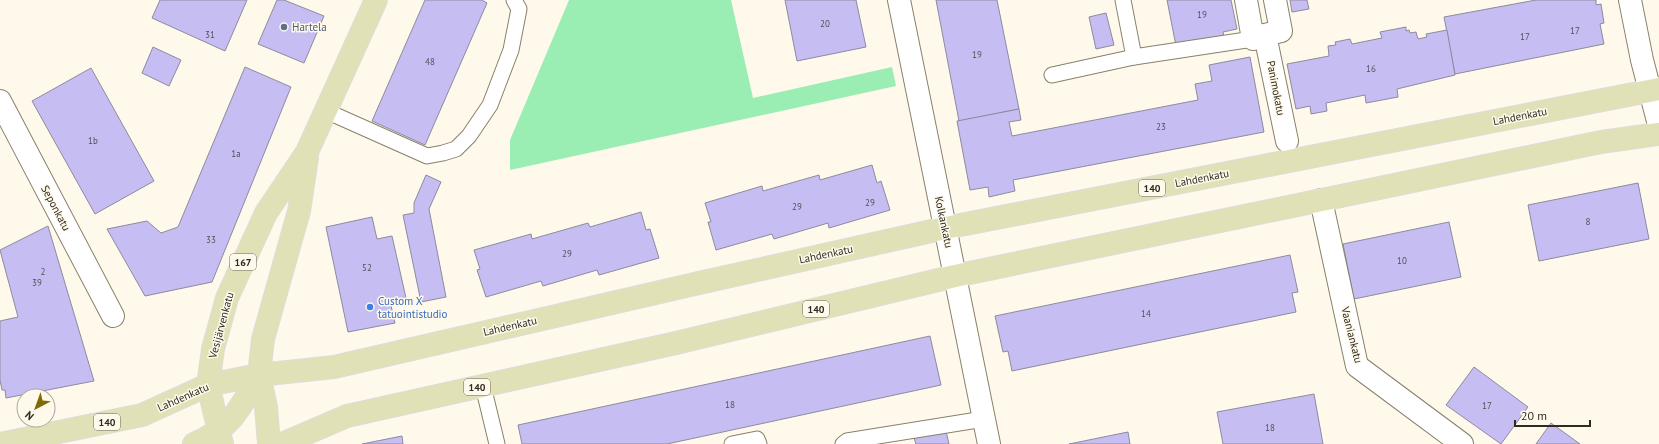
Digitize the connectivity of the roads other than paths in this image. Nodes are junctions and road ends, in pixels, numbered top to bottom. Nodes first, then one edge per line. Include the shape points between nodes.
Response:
1 (376, 0) edge
2 (514, 0) edge
3 (899, 0) edge
4 (1123, 0) edge
5 (1246, 0) edge
6 (1275, 0) edge
7 (1630, 0) edge
8 (1259, 37) junction
9 (1134, 57) junction
10 (1052, 75) dead end
11 (1655, 90) edge
12 (0, 100) edge
13 (326, 111) junction
14 (1659, 125) edge
15 (1659, 134) edge
16 (1287, 141) dead end
17 (308, 152) junction
18 (1321, 200) junction
19 (945, 228) junction
20 (955, 276) junction
21 (113, 316) dead end
22 (259, 375) junction
23 (208, 385) junction
24 (483, 386) junction
25 (984, 419) junction
26 (220, 438) edge
27 (0, 444) edge
28 (194, 444) edge
29 (270, 444) edge
30 (282, 444) edge
31 (497, 444) edge
32 (732, 444) edge
33 (760, 444) edge
34 (843, 444) edge
35 (989, 444) edge
36 (1462, 444) edge

1 - 13 main road, Vesijärvenkatu / 167
2 - 13 lane via 519,8 511,50 490,105 469,136 456,149 427,156
3 - 19 street, Kolkankatu
4 - 9 lane
5 - 8 street, Panimokatu
6 - 8 street via 1281,30
7 - 11 street via 1642,60
8 - 9 lane
8 - 16 street, Panimokatu
9 - 10 lane
11 - 14 street
11 - 19 main road, Lahdenkatu / 140
12 - 21 street, Seponkatu
13 - 17 main road, Vesijärvenkatu / 167
15 - 18 main road, 140 via 1601,142
17 - 22 main road, Vesijärvenkatu / 167 via 299,211 263,339
17 - 23 main road, Vesijärvenkatu / 167 via 266,212 227,298 213,349
18 - 20 main road, 140
18 - 36 street, Vaaniankatu via 1358,366
19 - 20 street, Kolkankatu
19 - 22 main road, Lahdenkatu / 140 via 334,367
20 - 24 main road, 140
20 - 25 street, Kolkankatu
22 - 23 main road, Lahdenkatu / 140
22 - 26 main road
22 - 29 main road, Vesijärvenkatu / 167
23 - 26 main road, Vesijärvenkatu / 167
23 - 27 main road, Lahdenkatu / 140 via 142,415
24 - 30 main road, 140 via 346,416
24 - 31 lane
25 - 34 lane via 847,441
25 - 35 street, Kolkankatu
26 - 28 main road
32 - 33 lane via 757,439

